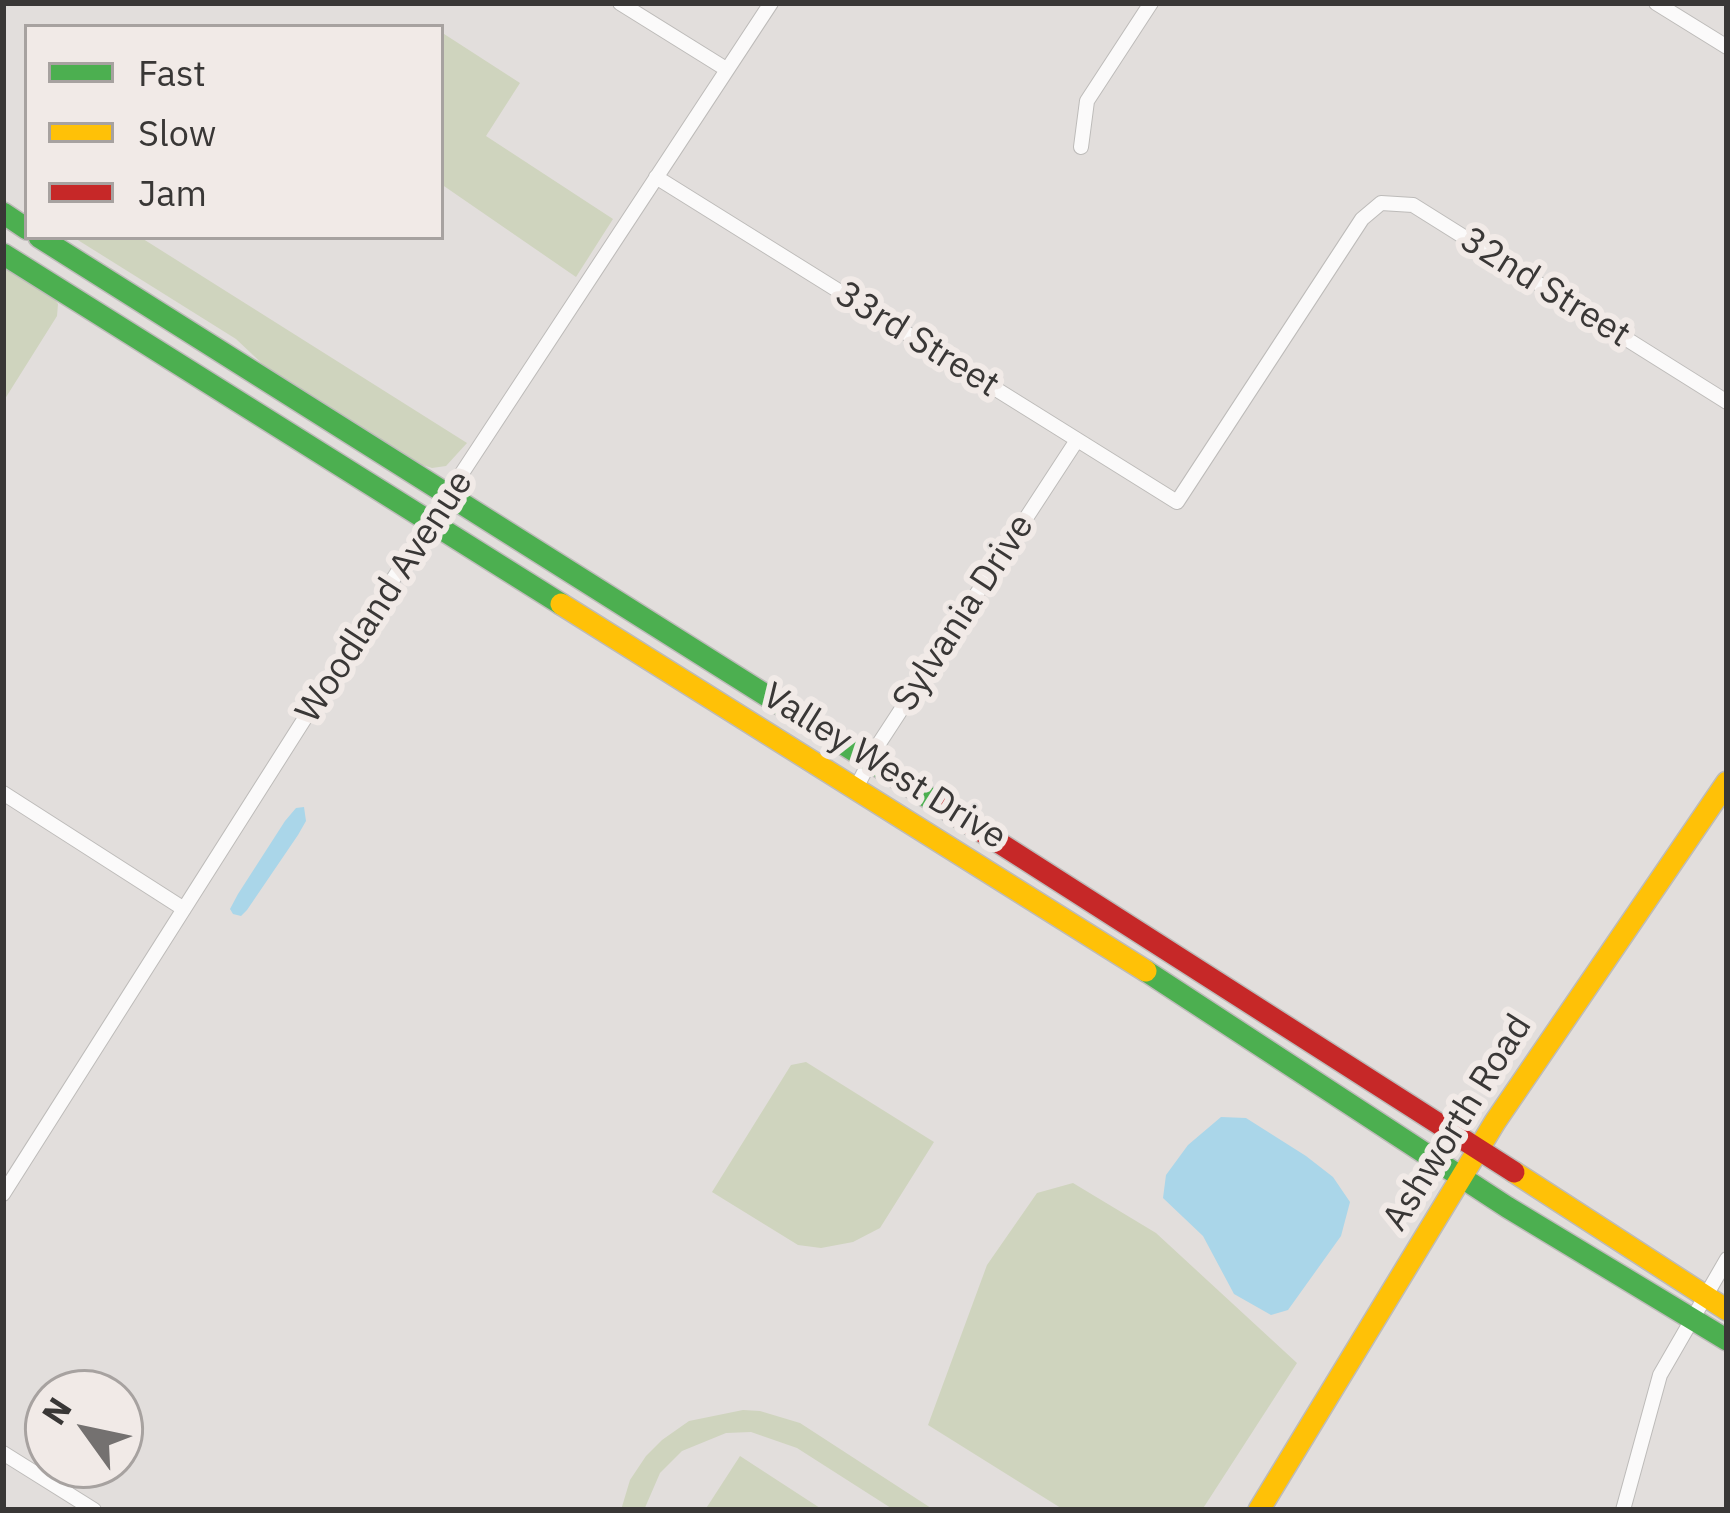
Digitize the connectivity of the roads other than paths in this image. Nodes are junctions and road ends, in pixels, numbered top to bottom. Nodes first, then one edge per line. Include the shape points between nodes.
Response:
1 (620, 3) edge
2 (770, 3) edge
3 (1151, 3) edge
4 (1656, 3) edge
5 (1727, 47) edge
6 (726, 69) junction
7 (1081, 147) dead end
8 (656, 177) junction
9 (44, 240) edge
10 (3, 254) edge
11 (1727, 402) edge
12 (1077, 440) junction
13 (449, 494) junction
14 (1178, 502) joint
15 (432, 520) junction
16 (869, 759) junction
17 (1727, 782) edge
18 (856, 788) junction
19 (3, 793) edge
20 (184, 909) junction
21 (1478, 1150) junction
22 (1461, 1177) junction
23 (3, 1194) edge
24 (1727, 1259) edge
25 (1703, 1295) junction
26 (1727, 1310) edge
27 (1691, 1317) junction
28 (1727, 1340) edge
29 (3, 1453) edge
30 (94, 1510) edge
31 (1259, 1510) edge
32 (1623, 1510) edge

1 - 6 street
2 - 6 street, Woodland Avenue
3 - 7 street via 1087,101
4 - 5 street
6 - 8 street, Woodland Avenue
8 - 12 street, 33rd Street
8 - 13 street, Woodland Avenue
9 - 13 main road, Valley West Drive
10 - 15 main road, Valley West Drive
11 - 14 street, 32nd Street via 1412,205 1382,202 1362,219
12 - 14 street, 33rd Street
12 - 16 street, Sylvania Drive
13 - 15 street, Woodland Avenue
13 - 16 main road, Valley West Drive
15 - 18 main road, Valley West Drive
15 - 20 street, Woodland Avenue
16 - 18 street, Sylvania Drive
16 - 21 main road, Valley West Drive
17 - 21 main road, Ashworth Road
18 - 22 main road, Valley West Drive
19 - 20 street
20 - 23 street, Woodland Avenue
21 - 22 main road, Ashworth Road
21 - 25 main road, Valley West Drive
22 - 27 main road, Valley West Drive
22 - 31 main road, Ashworth Road
24 - 25 street
25 - 26 main road, Valley West Drive
25 - 27 street
27 - 28 main road, Valley West Drive
27 - 32 street via 1660,1375
29 - 30 street

